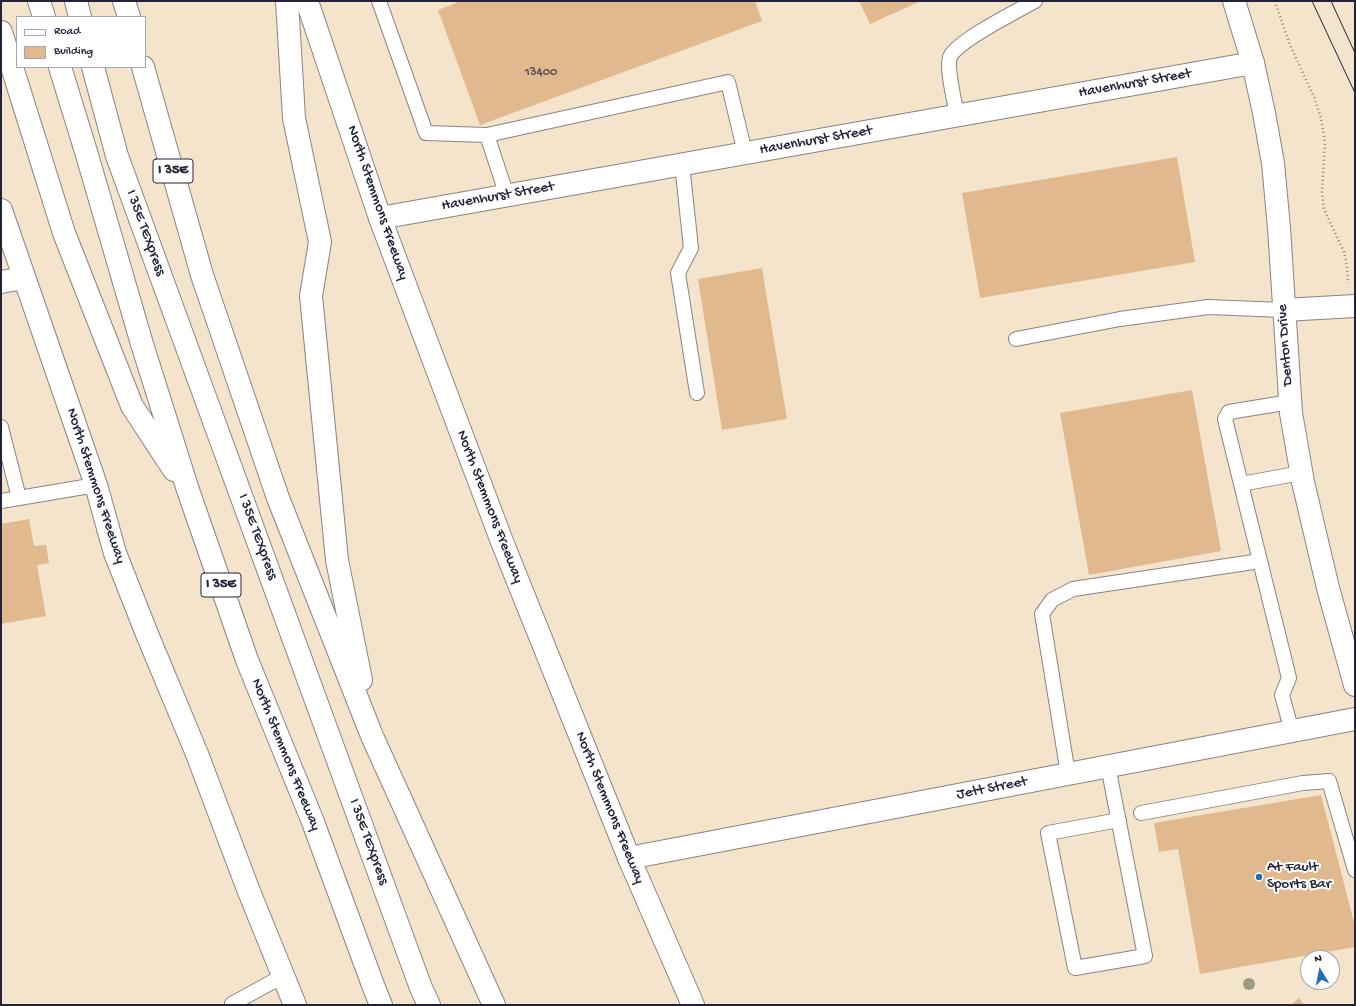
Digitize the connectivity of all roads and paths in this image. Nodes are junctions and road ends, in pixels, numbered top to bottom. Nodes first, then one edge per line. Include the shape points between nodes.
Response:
1 (39, 1) edge
2 (76, 1) edge
3 (124, 1) edge
4 (287, 1) edge
5 (307, 1) edge
6 (379, 1) edge
7 (1035, 1) edge
8 (1234, 1) edge
9 (1275, 1) edge
10 (44, 16) edge
11 (80, 16) edge
12 (129, 16) edge
13 (1, 32) edge
14 (1253, 63) junction
15 (60, 68) edge
16 (93, 68) edge
17 (143, 68) edge
18 (957, 116) junction
19 (487, 134) junction
20 (745, 153) junction
21 (682, 164) junction
22 (507, 196) junction
23 (1, 210) edge
24 (380, 218) junction
25 (24, 278) junction
26 (1, 282) edge
27 (1352, 305) edge
28 (1284, 310) junction
29 (1016, 339) dead end
30 (697, 393) dead end
31 (1290, 402) junction
32 (1, 426) edge
33 (1301, 473) junction
34 (1241, 484) junction
35 (96, 485) junction
36 (188, 490) junction
37 (19, 498) junction
38 (1, 501) edge
39 (1260, 561) junction
40 (1355, 686) edge
41 (1355, 719) edge
42 (1292, 732) junction
43 (372, 736) junction
44 (1108, 766) junction
45 (1068, 774) junction
46 (1141, 813) dead end
47 (1119, 820) junction
48 (629, 858) junction
49 (1355, 870) edge
50 (283, 976) junction
51 (232, 1004) dead end
52 (295, 1005) edge
53 (381, 1005) edge
54 (429, 1005) edge
55 (494, 1005) edge
56 (693, 1005) edge

1 - 10 main road
2 - 11 main road
3 - 12 main road
4 - 43 main road via 294,118 320,242 310,296 337,560
5 - 24 main road, North Stemmons Freeway
6 - 19 lane via 426,133
7 - 18 lane via 985,29 957,48 950,58 949,71
8 - 14 main road, Denton Drive
9 - 27 path via 1290,45 1321,118 1325,142 1322,192 1324,209 1344,252
13 - 36 main road via 64,233 132,406
14 - 18 main road, Havenhurst Street
14 - 28 main road, Denton Drive via 1273,163
15 - 36 main road, North Stemmons Freeway / I 35E
16 - 54 main road, I 35E TEXpress via 117,156
17 - 43 main road, I 35E via 202,274 278,498
18 - 20 main road, Havenhurst Street
19 - 20 lane via 728,82
19 - 22 lane
20 - 21 main road, Havenhurst Street
21 - 22 main road, Havenhurst Street
21 - 30 lane via 691,248 678,274
22 - 24 main road, Havenhurst Street
23 - 25 main road, North Stemmons Freeway
24 - 48 main road, North Stemmons Freeway via 501,539
25 - 26 main road
25 - 35 main road, North Stemmons Freeway
27 - 28 main road
28 - 29 lane via 1208,307 1120,319
28 - 31 main road, Denton Drive
31 - 33 main road, Denton Drive
31 - 34 lane via 1229,412 1225,419
32 - 37 lane
33 - 34 lane
33 - 40 main road, Denton Drive via 1328,588
34 - 39 lane
35 - 37 lane
35 - 50 main road, North Stemmons Freeway via 116,553
36 - 53 main road, North Stemmons Freeway / I 35E via 247,660 313,822
37 - 38 lane
39 - 42 lane via 1289,678 1282,695
39 - 45 lane via 1073,589 1052,600 1042,614
41 - 42 main road, Jett Street
42 - 44 main road, Jett Street
43 - 55 main road, I 35E
44 - 45 main road, Jett Street
44 - 47 lane
45 - 48 main road, Jett Street
46 - 49 lane via 1304,783 1329,781
47 - 47 lane via 1145,956 1075,968 1048,833
48 - 56 main road, North Stemmons Freeway
50 - 51 lane
50 - 52 main road, North Stemmons Freeway

